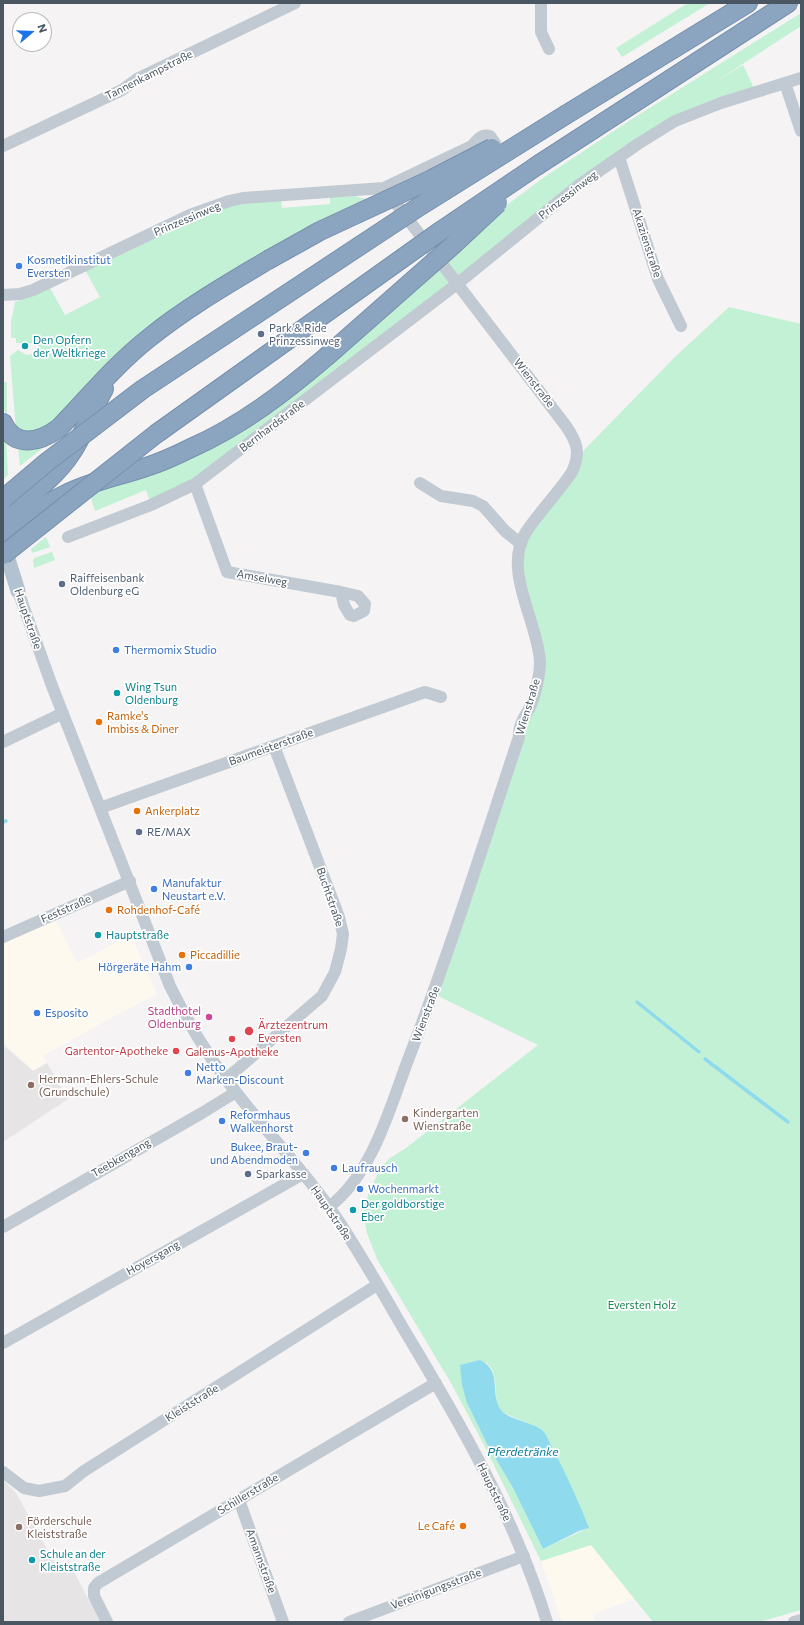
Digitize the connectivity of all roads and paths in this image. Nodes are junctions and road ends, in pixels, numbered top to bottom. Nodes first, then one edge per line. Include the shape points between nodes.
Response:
1 (295, 3) edge
2 (541, 3) edge
3 (748, 3) edge
4 (788, 3) edge
5 (549, 49) dead end
6 (801, 78) edge
7 (785, 83) junction
8 (567, 114) junction
9 (801, 131) edge
10 (3, 146) edge
11 (472, 146) dead end
12 (619, 157) junction
13 (538, 165) junction
14 (384, 188) junction
15 (457, 284) junction
16 (3, 295) edge
17 (681, 326) dead end
18 (113, 372) junction
19 (3, 423) edge
20 (420, 483) dead end
21 (194, 484) junction
22 (3, 499) edge
23 (3, 518) edge
24 (3, 535) edge
25 (68, 537) dead end
26 (3, 543) edge
27 (521, 544) junction
28 (3, 555) edge
29 (3, 587) edge
30 (18, 590) junction
31 (341, 592) dead end
32 (441, 697) dead end
33 (64, 713) junction
34 (3, 742) edge
35 (274, 746) junction
36 (100, 808) junction
37 (130, 881) junction
38 (3, 937) edge
39 (226, 1079) junction
40 (236, 1092) junction
41 (303, 1174) junction
42 (329, 1207) junction
43 (5, 1226) edge
44 (377, 1285) junction
45 (3, 1343) edge
46 (436, 1383) junction
47 (3, 1472) edge
48 (239, 1500) junction
49 (524, 1556) junction
50 (801, 1620) edge
51 (107, 1622) edge
52 (284, 1622) edge
53 (348, 1622) edge
54 (547, 1622) edge
55 (794, 1622) edge

1 - 10 street, Tannenkampstraße via 137,79 122,90
2 - 5 street via 540,32
3 - 8 highway
4 - 13 highway
6 - 7 street, Prinzessinweg
7 - 9 street
7 - 12 street, Prinzessinweg via 675,121
8 - 18 highway, bridge via 518,133 430,180 320,231 268,260 171,321
8 - 22 highway, bridge via 420,206 143,389
11 - 14 street, Prinzessinweg
12 - 15 street, Prinzessinweg via 579,185
12 - 17 street, Akazienstraße via 658,279
13 - 24 highway, bridge via 452,246 326,357 268,403 221,433 170,458 65,494
13 - 28 highway, bridge via 156,434
14 - 15 street
14 - 16 street, Prinzessinweg via 229,201 190,215 33,290
15 - 21 street, Bernhardstraße
15 - 27 street, Wienstraße via 566,426 576,443 576,463 572,472 526,533
18 - 19 highway via 59,428 48,436 39,440 22,440 11,434
18 - 23 highway via 72,452 56,472
20 - 27 street via 441,496 473,501 483,506 505,531
21 - 25 street, Bernhardstraße via 151,505
21 - 31 street, Amselweg via 227,572
26 - 30 main road, Hauptstraße
27 - 42 street, Wienstraße via 518,573 540,663 536,687 518,732 519,737 434,994 385,1120 364,1165 351,1185
29 - 30 main road
30 - 33 street, Hauptstraße
32 - 35 street, Baumeisterstraße via 425,692
33 - 34 street
33 - 36 street, Hauptstraße
35 - 36 street, Baumeisterstraße
35 - 39 street, Buchtstraße via 339,917 343,934 341,949 335,972 322,996
36 - 37 street, Hauptstraße
37 - 38 street, Feststraße
37 - 39 street, Hauptstraße via 182,1011
39 - 40 street, Hauptstraße
40 - 41 street, Hauptstraße
40 - 43 street, Teebkengang
41 - 42 street, Hauptstraße
41 - 45 street, Hoyersgang
42 - 44 street, Hauptstraße
44 - 46 street, Hauptstraße
44 - 47 street, Kleiststraße via 84,1471 65,1486 34,1491 24,1488
46 - 48 street, Schillerstraße
46 - 49 street, Hauptstraße via 474,1452
48 - 51 street, Schillerstraße via 96,1586 94,1596
48 - 52 street, Amannstraße
49 - 53 street, Vereinigungsstraße
49 - 54 street, Hauptstraße
50 - 55 street

